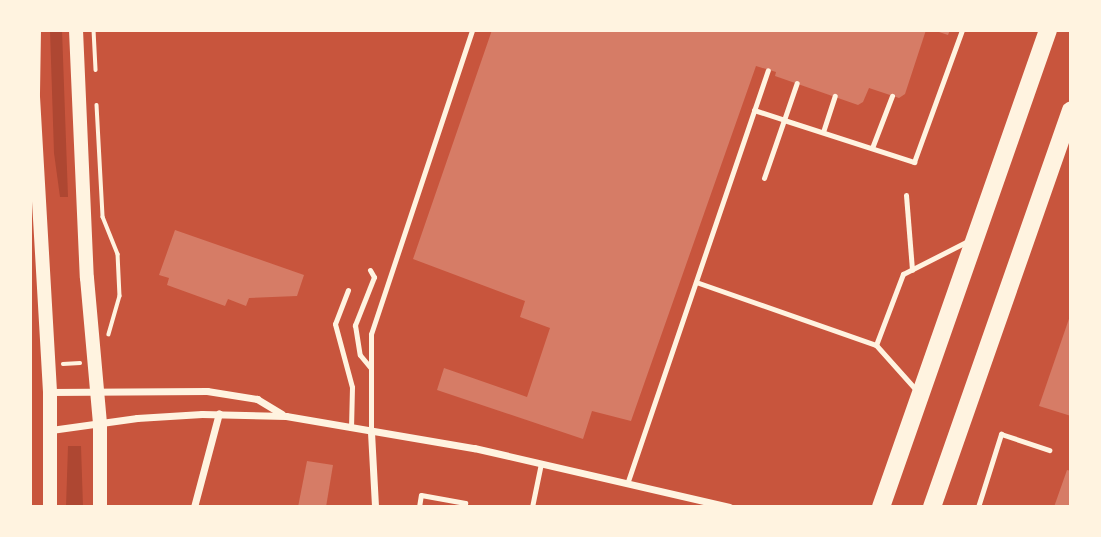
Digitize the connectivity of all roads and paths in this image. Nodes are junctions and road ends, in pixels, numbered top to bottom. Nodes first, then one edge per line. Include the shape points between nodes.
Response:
1 (34, 30) edge
2 (76, 30) edge
3 (94, 30) edge
4 (472, 30) edge
5 (962, 30) edge
6 (1048, 30) edge
7 (768, 70) dead end
8 (96, 82) dead end
9 (797, 83) dead end
10 (97, 96) dead end
11 (835, 96) dead end
12 (892, 96) dead end
13 (31, 97) edge
14 (754, 110) junction
15 (1071, 111) edge
16 (784, 120) junction
17 (823, 132) junction
18 (872, 148) junction
19 (765, 178) dead end
20 (906, 195) dead end
21 (973, 239) junction
22 (370, 270) dead end
23 (912, 270) junction
24 (695, 282) junction
25 (348, 290) dead end
26 (109, 344) dead end
27 (876, 345) junction
28 (94, 363) junction
29 (49, 365) junction
30 (371, 368) junction
31 (96, 390) junction
32 (50, 392) junction
33 (922, 396) junction
34 (219, 413) junction
35 (286, 416) junction
36 (100, 424) junction
37 (30, 427) edge
38 (351, 428) junction
39 (51, 430) junction
40 (372, 432) junction
41 (30, 445) edge
42 (1049, 450) dead end
43 (541, 463) junction
44 (627, 484) junction
45 (50, 507) edge
46 (100, 507) edge
47 (194, 507) edge
48 (375, 507) edge
49 (419, 507) edge
50 (465, 507) edge
51 (532, 507) edge
52 (729, 507) edge
53 (881, 507) edge
54 (932, 507) edge
55 (978, 507) edge

1 - 13 main road
2 - 28 main road
3 - 8 path
4 - 30 lane via 371,334
5 - 18 lane via 914,162
6 - 21 main road
7 - 14 lane
9 - 16 lane
10 - 26 path via 103,216 118,254 119,304
11 - 17 lane
12 - 18 lane
13 - 29 main road
14 - 16 lane
14 - 24 lane
15 - 54 main road
16 - 17 lane
16 - 19 lane
17 - 18 lane
20 - 23 lane
21 - 23 lane
21 - 33 main road
22 - 30 lane via 374,277 355,326 360,355
23 - 27 lane via 903,274
24 - 27 lane
24 - 44 lane
25 - 38 lane via 335,324 352,387
27 - 33 lane
28 - 29 path
28 - 31 main road
29 - 32 main road
30 - 40 lane
31 - 32 street
31 - 35 street via 207,391 257,399
31 - 36 main road
32 - 39 main road
33 - 53 main road
34 - 35 street
34 - 36 street
34 - 47 street
35 - 38 street
36 - 39 street
36 - 46 main road
37 - 41 path
38 - 40 street
39 - 45 main road
40 - 43 street
40 - 48 street
42 - 55 lane via 1002,435
43 - 44 street
43 - 51 lane
44 - 52 street
49 - 50 lane via 421,495 465,503

